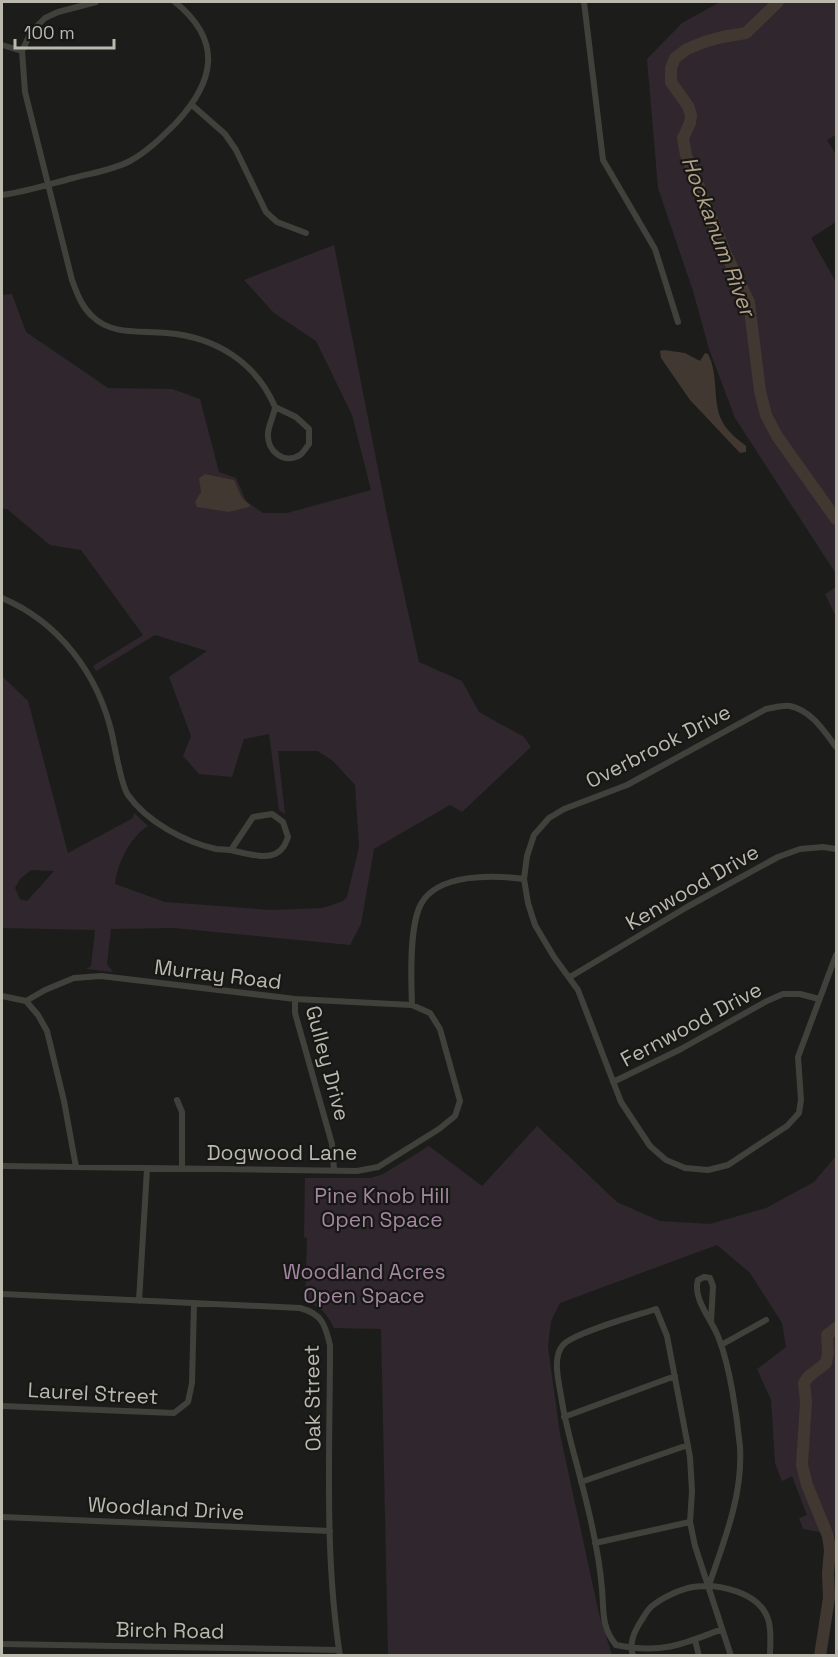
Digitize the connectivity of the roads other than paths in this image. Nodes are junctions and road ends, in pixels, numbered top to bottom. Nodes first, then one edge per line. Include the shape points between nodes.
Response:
1 (96, 2) edge
2 (175, 2) edge
3 (584, 2) edge
4 (2, 45) edge
5 (22, 51) junction
6 (192, 105) junction
7 (48, 184) junction
8 (2, 195) edge
9 (306, 233) dead end
10 (678, 322) dead end
11 (275, 407) junction
12 (2, 598) edge
13 (837, 747) edge
14 (837, 849) edge
15 (231, 850) junction
16 (524, 879) junction
17 (837, 955) edge
18 (570, 977) junction
19 (2, 996) edge
20 (294, 999) junction
21 (819, 999) junction
22 (26, 1001) junction
23 (412, 1005) junction
24 (613, 1082) junction
25 (177, 1100) dead end
26 (2, 1166) edge
27 (76, 1167) junction
28 (182, 1168) junction
29 (147, 1169) junction
30 (334, 1170) junction
31 (2, 1294) edge
32 (139, 1300) junction
33 (194, 1304) junction
34 (766, 1320) dead end
35 (711, 1322) junction
36 (721, 1345) junction
37 (675, 1376) junction
38 (2, 1406) edge
39 (564, 1417) junction
40 (688, 1445) junction
41 (581, 1482) junction
42 (2, 1517) edge
43 (690, 1522) junction
44 (330, 1532) junction
45 (595, 1543) junction
46 (708, 1586) junction
47 (722, 1629) junction
48 (695, 1640) junction
49 (2, 1644) edge
50 (631, 1648) junction
51 (339, 1653) edge
52 (633, 1656) edge
53 (699, 1656) edge
54 (731, 1656) edge
55 (770, 1656) edge

1 - 5 street via 45,18 31,32
2 - 6 street via 202,31 208,58 205,81
3 - 10 street via 603,160 656,249
4 - 5 street
5 - 7 street via 25,92
6 - 7 street via 153,146 129,162
6 - 9 street via 225,134 266,212 277,222
7 - 8 street
7 - 11 street via 72,280 80,301 93,317 112,328 198,338 226,349 251,369
11 - 11 street via 296,417 309,429 309,444 290,459 277,455 270,446 268,433
12 - 15 street via 46,625 69,647 95,684 106,711 127,794 150,818 185,838
13 - 16 street, Overbrook Drive via 818,722 801,710 788,705 766,710 627,785 549,818 534,835
14 - 18 street, Kenwood Drive via 800,849 778,857
15 - 15 street via 272,855 283,849 288,837 283,822 272,814 254,817
16 - 18 street, Overbrook Drive via 535,925
16 - 23 street via 457,879 434,889 421,903 413,942
17 - 21 street
18 - 24 street, Overbrook Drive
19 - 22 street
20 - 22 street, Murray Road via 101,976 74,978
20 - 23 street, Murray Road
20 - 30 street, Gulley Drive via 332,1144
21 - 24 street, Fernwood Drive via 783,994
21 - 24 street, Overbrook Drive via 798,1057 799,1113 787,1126 728,1165 708,1170 685,1168 666,1160 637,1129
22 - 27 street via 47,1031
23 - 30 street, Dogwood Lane via 430,1013 440,1029 460,1101 455,1116 378,1167
25 - 28 street via 182,1112
26 - 27 street, Dogwood Lane
27 - 29 street, Dogwood Lane
28 - 29 street, Dogwood Lane
28 - 30 street, Dogwood Lane
29 - 32 street
31 - 32 street, Oak Street
32 - 33 street, Oak Street
33 - 38 street, Laurel Street via 192,1383 188,1402 174,1413
33 - 44 street, Oak Street via 300,1308 313,1311 326,1328 330,1345
34 - 36 street
35 - 35 street via 696,1287 704,1277 710,1278 713,1286
35 - 36 street
36 - 46 street via 740,1449 737,1495
37 - 39 street
37 - 39 street via 667,1336 656,1309 577,1336 563,1344 558,1353
37 - 40 street
39 - 41 street
40 - 41 street
40 - 43 street via 693,1491
41 - 45 street
42 - 44 street, Woodland Drive
43 - 45 street
43 - 46 street
44 - 51 street, Oak Street
45 - 50 street via 608,1635 616,1645
46 - 47 street
46 - 50 street via 691,1587 651,1607 635,1630
46 - 55 street via 739,1592 758,1602 768,1618
47 - 48 street
47 - 54 street
48 - 50 street via 669,1648
48 - 53 street
49 - 51 street, Birch Road
50 - 52 street

